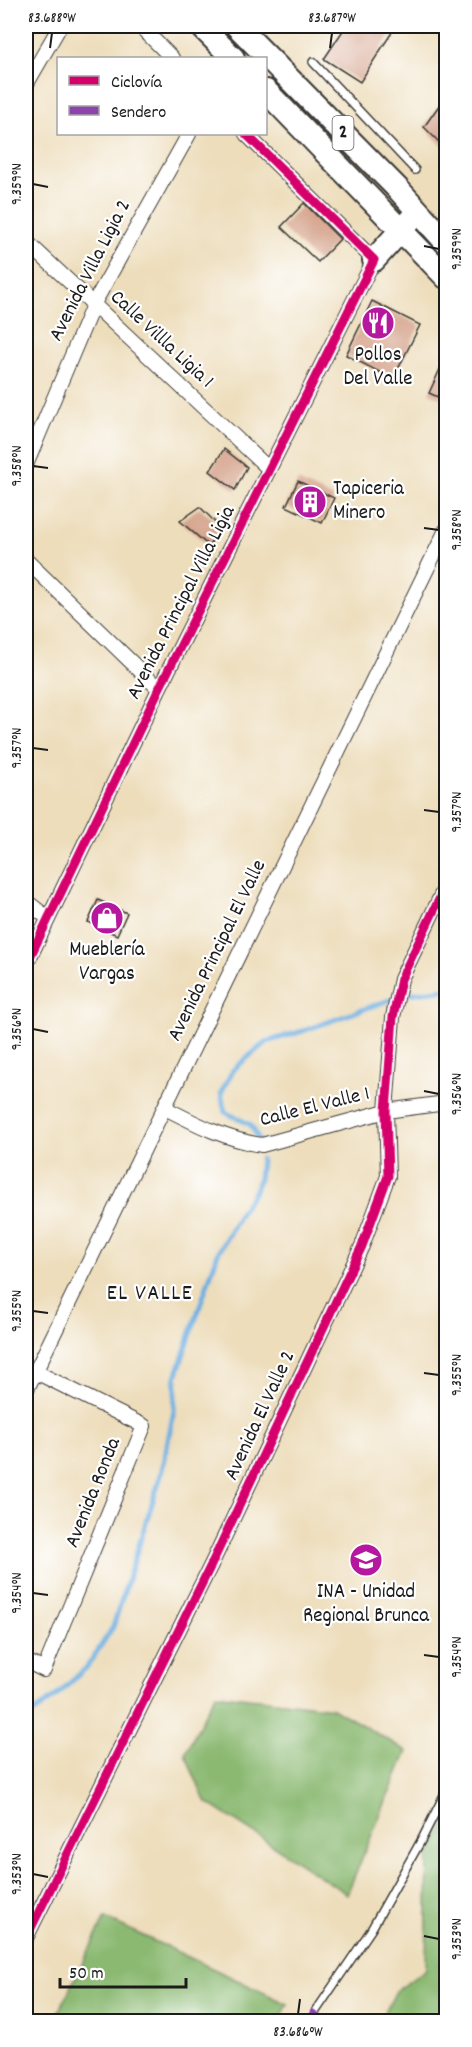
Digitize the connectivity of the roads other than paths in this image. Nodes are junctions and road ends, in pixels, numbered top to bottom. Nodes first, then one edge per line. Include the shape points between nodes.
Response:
1 (60, 26) edge
2 (140, 26) edge
3 (201, 26) edge
4 (237, 26) edge
5 (171, 57) edge
6 (232, 57) edge
7 (313, 62) dead end
8 (26, 85) edge
9 (267, 92) edge
10 (188, 135) edge
11 (247, 135) edge
12 (415, 170) dead end
13 (418, 210) junction
14 (402, 230) junction
15 (26, 241) edge
16 (447, 242) edge
17 (374, 260) junction
18 (447, 277) edge
19 (93, 305) junction
20 (26, 465) edge
21 (269, 469) junction
22 (447, 530) edge
23 (26, 560) edge
24 (159, 688) junction
25 (447, 885) edge
26 (26, 901) edge
27 (48, 918) junction
28 (26, 965) edge
29 (447, 1102) edge
30 (165, 1108) junction
31 (386, 1111) junction
32 (34, 1371) junction
33 (26, 1391) edge
34 (26, 1661) edge
35 (447, 1791) edge
36 (26, 1938) edge
37 (316, 2011) dead end

1 - 8 street
2 - 5 street
3 - 6 highway
4 - 13 highway, 2
7 - 12 lane
9 - 14 highway, 2
10 - 19 street, Avenida Villa Ligia 2
11 - 17 street
13 - 14 highway
13 - 16 highway, 2
14 - 17 highway
14 - 18 highway, 2
15 - 19 street, Calle Villla Ligia 1
17 - 21 street, Avenida Principal Villa Ligia
19 - 20 street, Avenida Villa Ligia 2
19 - 21 street, Calle Villla Ligia 1
21 - 24 street, Avenida Principal Villa Ligia
22 - 30 street, Avenida Principal El Valle
23 - 24 street
24 - 27 street, Avenida Principal Villa Ligia
25 - 31 street, Avenida El Valle 2 via 400,985
26 - 27 street
27 - 28 street, Avenida Principal Villa Ligia
29 - 31 street, Calle El Valle 1
30 - 31 street, Calle El Valle 1 via 211,1131 262,1145
30 - 32 street, Avenida Principal El Valle
31 - 36 street, Avenida El Valle 2 via 388,1176 362,1246 212,1563
32 - 33 street, Avenida Principal El Valle
32 - 34 street, Avenida Ronda via 144,1426 44,1670
35 - 37 lane via 371,1930

